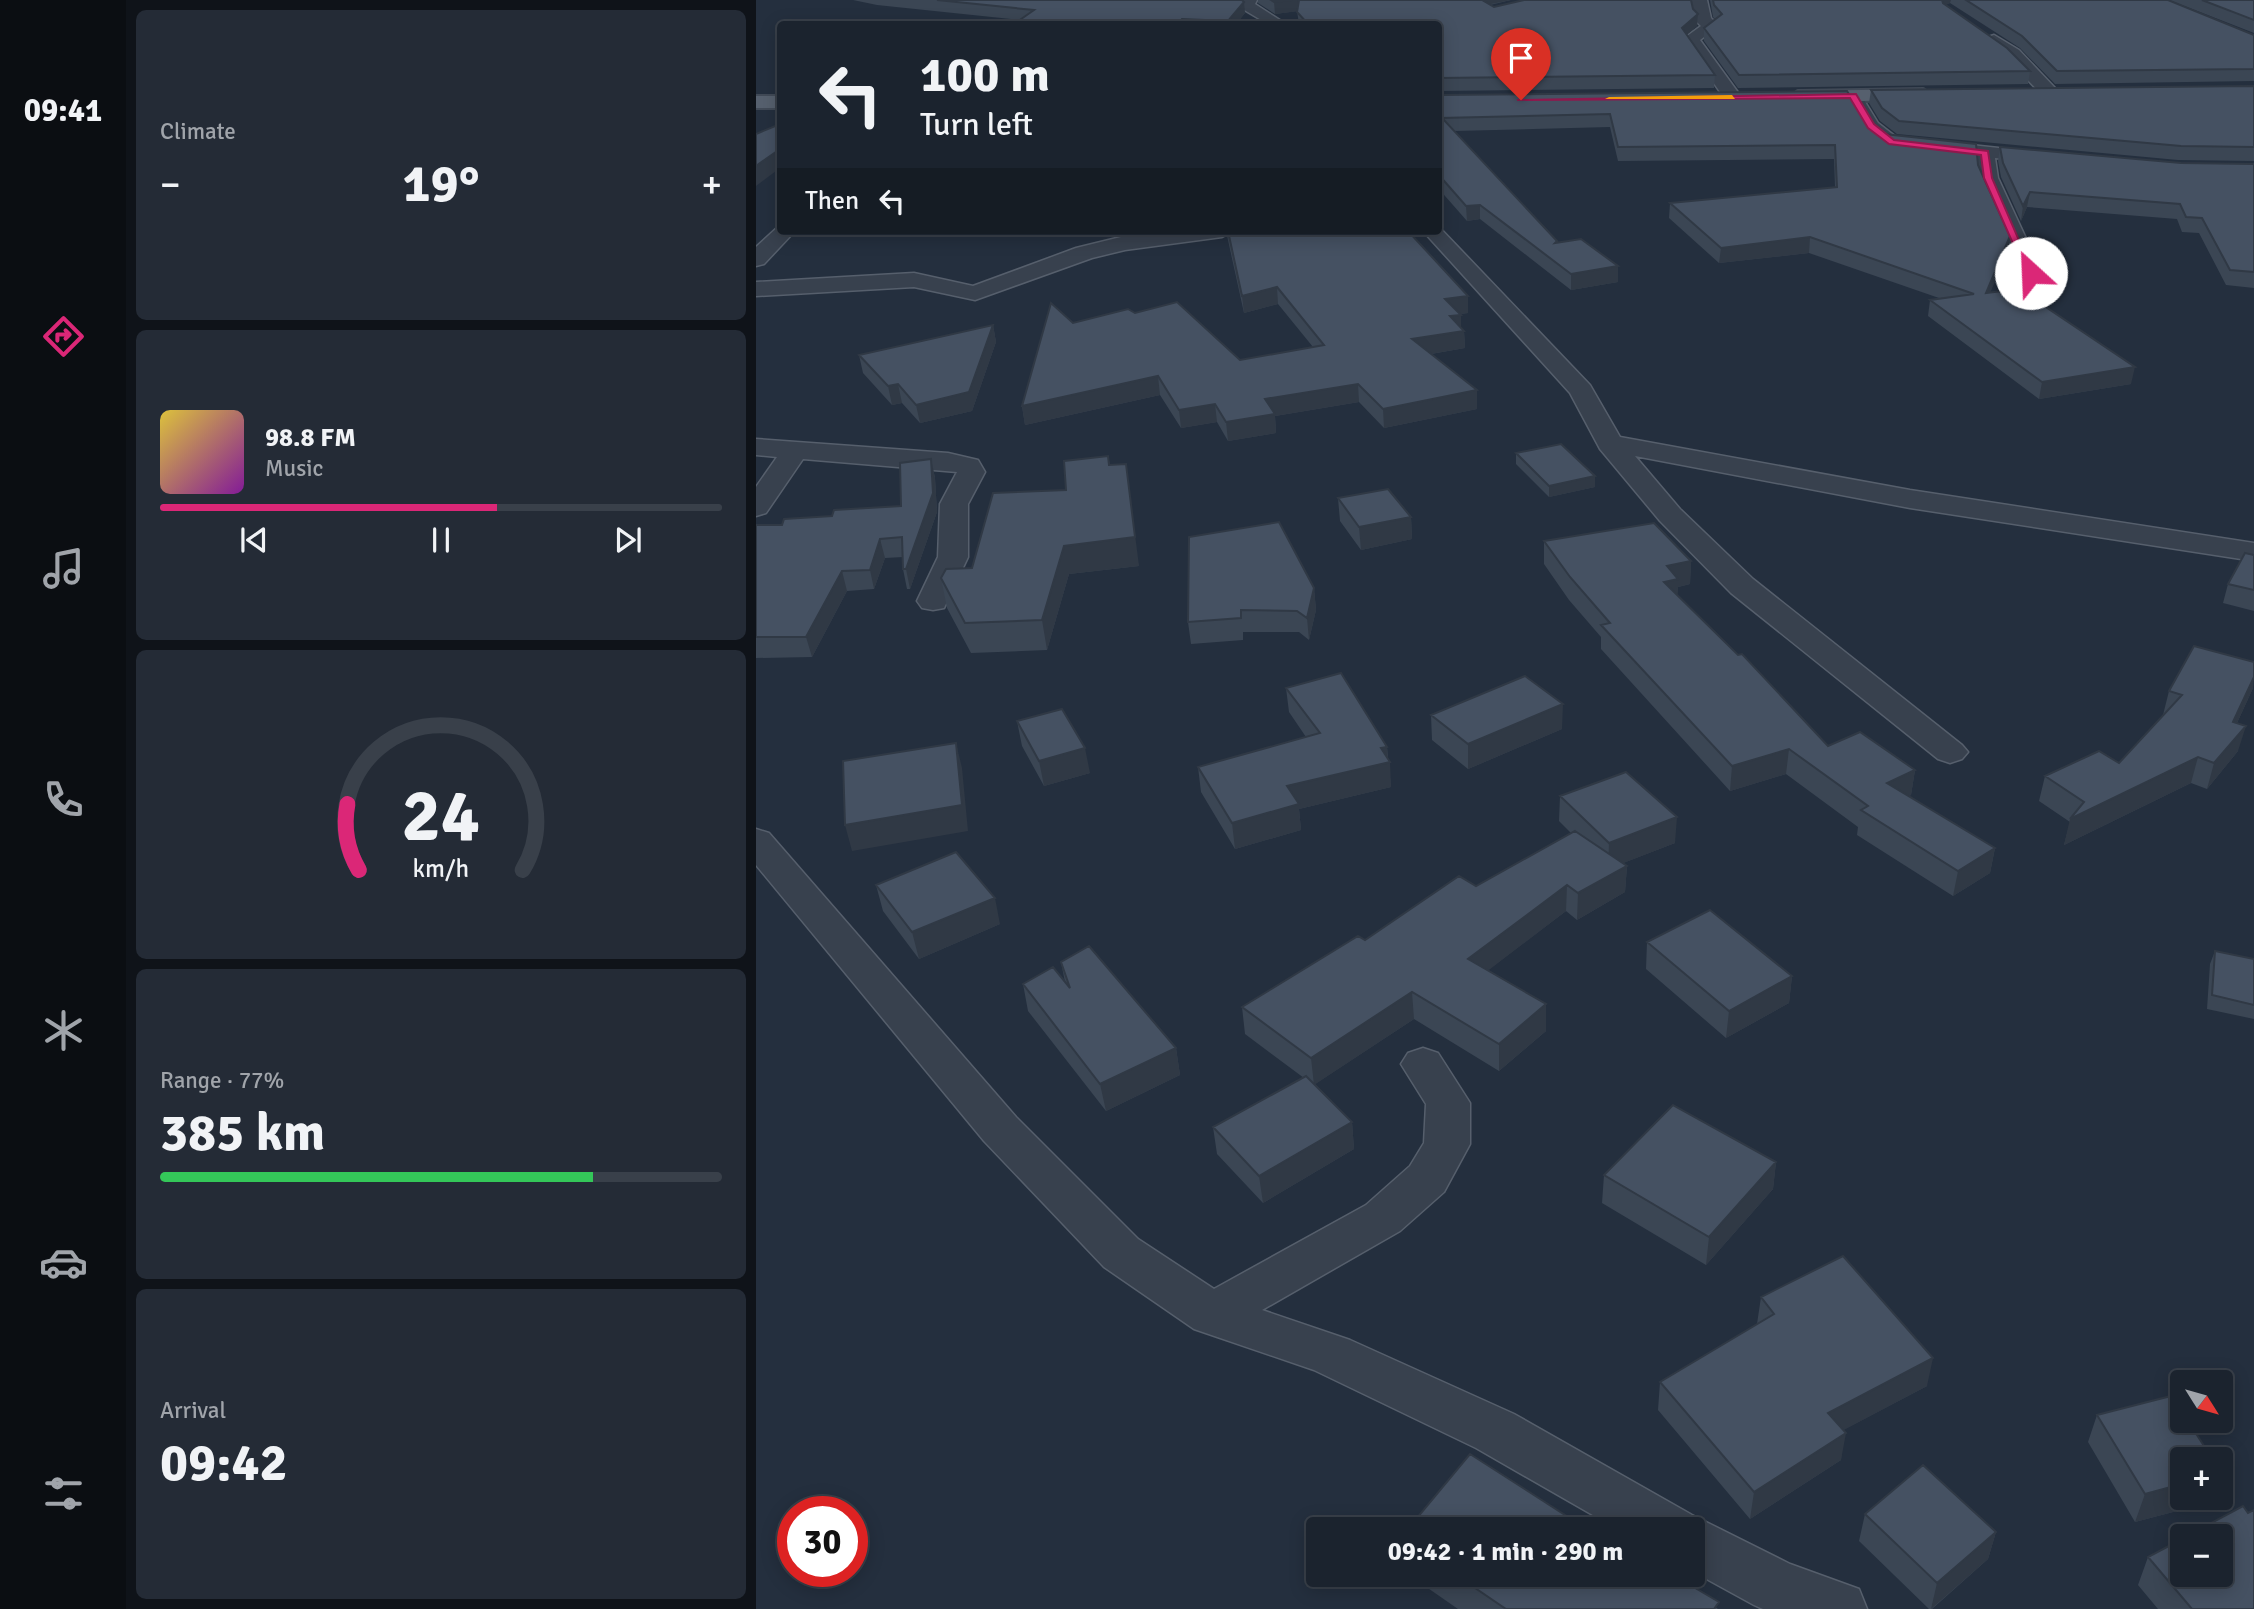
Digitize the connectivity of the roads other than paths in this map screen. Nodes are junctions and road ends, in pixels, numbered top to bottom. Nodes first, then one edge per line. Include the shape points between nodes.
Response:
1 (1699, 0) edge
2 (1242, 2) edge
3 (1273, 21) edge
4 (1982, 31) edge
5 (2023, 93) edge
6 (2056, 93) joint
7 (1945, 94) edge
8 (1853, 96) junction
9 (1740, 97) joint
10 (1773, 97) edge
11 (1707, 98) edge
12 (756, 102) edge
13 (777, 102) edge
14 (1985, 153) junction
15 (2068, 160) edge
16 (781, 235) edge
17 (1190, 235) edge
18 (1438, 235) edge
19 (756, 259) edge
20 (2031, 273) dead end
21 (756, 289) edge
22 (1610, 443) junction
23 (756, 447) edge
24 (795, 451) junction
25 (756, 506) edge
26 (2254, 552) edge
27 (933, 601) dead end
28 (1950, 752) dead end
29 (756, 841) edge
30 (1423, 1064) dead end
31 (1212, 1314) junction
32 (1648, 1517) edge
33 (1705, 1548) edge
34 (1838, 1609) edge

1 - 9 street via 1703,20 1711,26 1691,39
2 - 3 street
4 - 6 street
5 - 6 main road
7 - 8 main road
8 - 10 main road
8 - 14 street via 1871,126 1892,142
9 - 11 main road
12 - 13 main road
14 - 15 street
14 - 20 street via 1988,178
16 - 19 street
17 - 21 street via 1084,253 975,293 914,280
18 - 22 street via 1581,390
22 - 26 street via 1910,499
22 - 28 street via 1670,515 1742,586
23 - 24 street
24 - 25 street
24 - 27 street via 968,466 971,472 954,504 953,557
29 - 31 street via 1028,1158 1121,1254
30 - 31 street via 1448,1103 1447,1144 1427,1179 1382,1218
31 - 32 street via 1332,1355 1482,1425
33 - 34 street via 1774,1586

